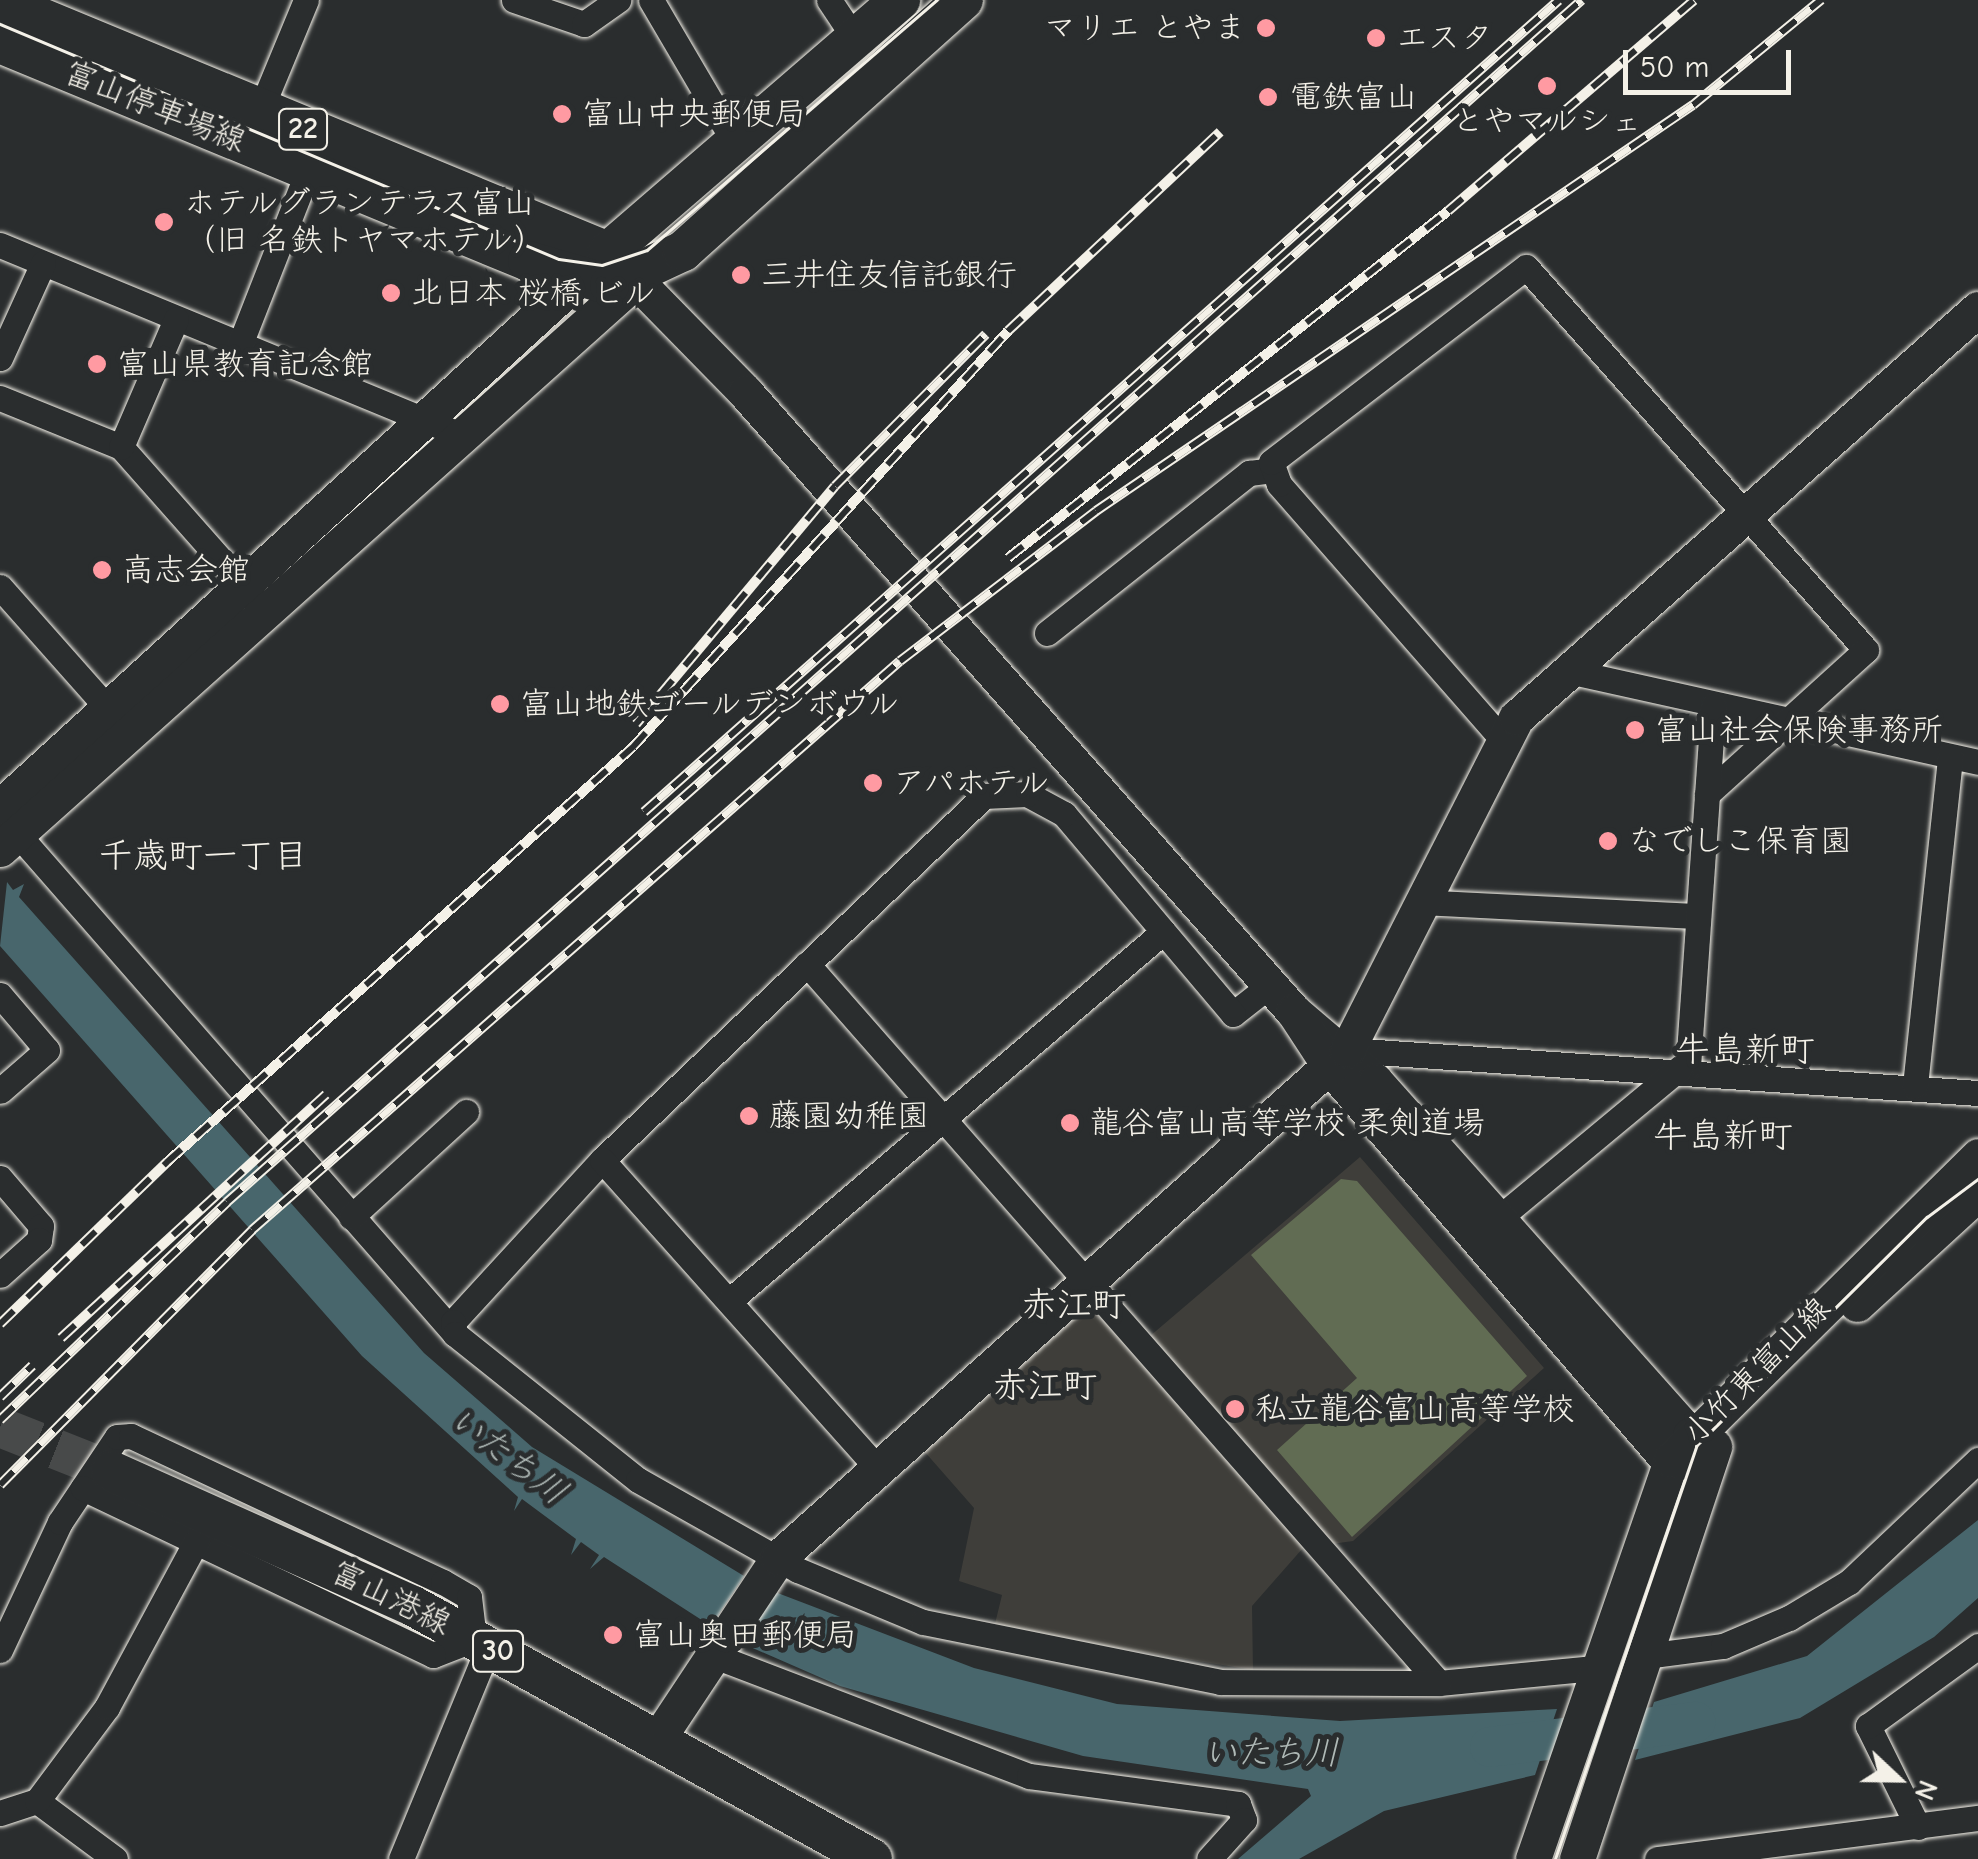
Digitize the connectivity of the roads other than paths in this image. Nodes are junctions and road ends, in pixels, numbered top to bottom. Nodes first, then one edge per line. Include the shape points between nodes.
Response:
1 (306, 0) edge
2 (514, 0) edge
3 (618, 0) edge
4 (651, 0) edge
5 (830, 0) edge
6 (900, 0) edge
7 (963, 0) edge
8 (0, 1) edge
9 (855, 40) junction
10 (0, 43) edge
11 (260, 111) junction
12 (736, 144) junction
13 (308, 171) junction
14 (0, 245) edge
15 (608, 252) junction
16 (43, 263) junction
17 (575, 278) junction
18 (635, 281) junction
19 (1978, 310) edge
20 (176, 319) junction
21 (239, 347) junction
22 (0, 358) edge
23 (0, 398) edge
24 (420, 419) junction
25 (460, 434) junction
26 (121, 447) junction
27 (1273, 470) junction
28 (1748, 513) junction
29 (240, 581) junction
30 (0, 587) edge
31 (269, 614) junction
32 (1047, 633) dead end
33 (1568, 671) junction
34 (1713, 705) junction
35 (105, 706) junction
36 (1795, 723) junction
37 (131, 734) junction
38 (1502, 739) junction
39 (1950, 757) junction
40 (1978, 762) edge
41 (1706, 794) junction
42 (4, 826) edge
43 (1419, 902) junction
44 (1698, 916) junction
45 (1164, 932) junction
46 (808, 964) junction
47 (1270, 986) junction
48 (0, 995) edge
49 (1338, 1058) junction
50 (1684, 1067) junction
51 (1915, 1086) junction
52 (0, 1091) edge
53 (1978, 1093) edge
54 (466, 1112) dead end
55 (940, 1118) junction
56 (1978, 1156) edge
57 (602, 1160) junction
58 (0, 1178) edge
59 (1978, 1193) edge
60 (352, 1217) junction
61 (1498, 1219) junction
62 (0, 1276) edge
63 (1092, 1284) junction
64 (729, 1301) junction
65 (455, 1334) junction
66 (1688, 1454) junction
67 (1978, 1460) edge
68 (878, 1469) junction
69 (97, 1479) junction
70 (198, 1540) junction
71 (771, 1567) junction
72 (482, 1642) junction
73 (1978, 1646) edge
74 (0, 1650) edge
75 (715, 1651) junction
76 (1640, 1670) junction
77 (1590, 1678) junction
78 (1439, 1683) junction
79 (657, 1740) junction
80 (37, 1801) junction
81 (0, 1813) edge
82 (1978, 1818) edge
83 (1918, 1827) junction
84 (115, 1859) edge
85 (401, 1859) edge
86 (872, 1859) edge
87 (1210, 1859) edge
88 (1533, 1859) edge
89 (1577, 1859) edge
90 (1657, 1859) edge

1 - 11 street
2 - 3 street via 584,24
4 - 12 street
5 - 9 street
6 - 9 main road
7 - 18 main road via 692,244
8 - 11 main road, 富山停車場線 / 22
9 - 12 main road
10 - 13 main road, 富山停車場線 / 22
11 - 15 main road, 富山停車場線 / 22
12 - 15 main road
13 - 17 main road, 富山停車場線 / 22
13 - 21 street
14 - 16 street
15 - 17 street
15 - 18 street
16 - 20 street
16 - 22 street
17 - 18 main road, 富山停車場線 / 22
17 - 24 street
18 - 25 street
18 - 47 street via 746,392
19 - 28 street
20 - 21 street
20 - 26 street
21 - 24 street
23 - 26 street
24 - 25 street
24 - 29 street
25 - 31 street
26 - 29 street
27 - 28 street via 1271,462 1526,266
27 - 32 street via 1249,473
27 - 38 street
28 - 33 street
28 - 36 street via 1866,650
29 - 31 street
29 - 35 street
30 - 35 street
31 - 37 street
33 - 34 street
33 - 38 street
34 - 36 street
34 - 41 street
35 - 37 street
35 - 42 street
36 - 39 street
36 - 41 street
37 - 42 street
38 - 43 street
39 - 40 street
39 - 51 street
41 - 44 street
42 - 60 street
43 - 44 street
43 - 49 street
44 - 50 street
45 - 46 street via 1064,814 1027,794 984,796
45 - 47 street via 1233,1014
45 - 55 street
46 - 55 street
46 - 57 street
47 - 49 street
48 - 52 street via 47,1050
49 - 50 street
49 - 61 street
49 - 63 street
49 - 66 street
50 - 51 street
50 - 61 street
51 - 53 street
54 - 60 street
55 - 63 street
55 - 64 street
56 - 66 street, 小竹東富山線
57 - 64 street
57 - 65 street via 453,1322
58 - 62 street via 41,1226 39,1240
59 - 66 street, 小竹東富山線 via 1722,1434
60 - 65 street
61 - 66 street
63 - 68 street
63 - 78 street
64 - 68 street
65 - 71 street via 638,1480
66 - 76 street, 小竹東富山線
66 - 77 street, 小竹東富山線
67 - 76 street via 1849,1582 1723,1646
68 - 71 street
69 - 70 street
69 - 72 main road, 富山港線 / 30
69 - 74 street via 19,1596
70 - 72 street via 433,1656
70 - 80 street via 107,1707
71 - 75 street
71 - 78 street via 995,1643 1220,1682
72 - 79 main road, 富山港線 / 30
72 - 85 street
73 - 83 street via 1868,1726
75 - 79 street
75 - 87 street via 1029,1776 1238,1804 1244,1820
76 - 89 street, 小竹東富山線
77 - 78 street
77 - 88 street, 小竹東富山線
79 - 86 main road, 富山港線 / 30
80 - 81 street
80 - 84 street
82 - 83 street
83 - 90 street

